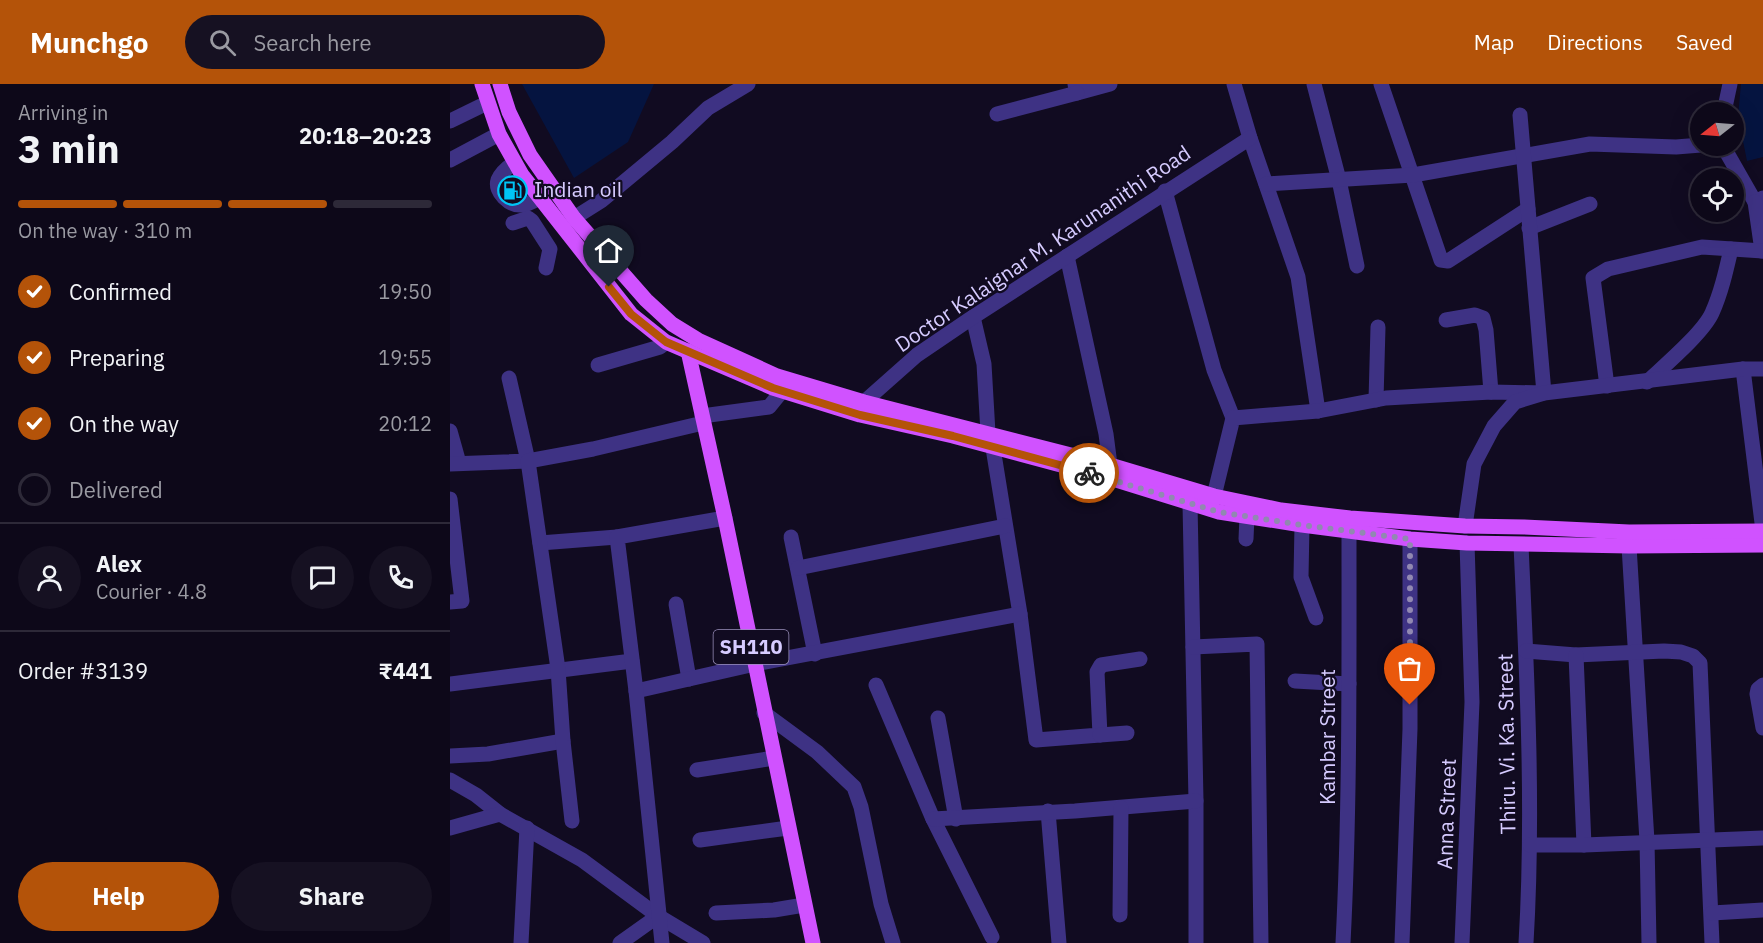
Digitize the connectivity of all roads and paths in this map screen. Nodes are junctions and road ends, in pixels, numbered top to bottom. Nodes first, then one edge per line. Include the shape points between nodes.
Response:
1 (482, 84) edge
2 (500, 84) edge
3 (747, 84) edge
4 (1110, 84) edge
5 (1234, 84) edge
6 (1314, 84) edge
7 (1381, 84) edge
8 (1730, 84) edge
9 (1076, 88) edge
10 (1726, 102) edge
11 (487, 103) junction
12 (997, 114) dead end
13 (1520, 115) dead end
14 (450, 121) edge
15 (499, 134) junction
16 (1250, 138) junction
17 (1690, 146) edge
18 (1523, 156) junction
19 (1730, 156) edge
20 (450, 160) edge
21 (514, 163) junction
22 (1413, 175) junction
23 (1339, 180) junction
24 (1266, 184) junction
25 (1165, 191) junction
26 (1759, 200) edge
27 (543, 203) junction
28 (1590, 204) dead end
29 (1528, 209) junction
30 (574, 218) junction
31 (530, 219) junction
32 (513, 223) dead end
33 (1529, 228) junction
34 (568, 234) junction
35 (550, 249) junction
36 (1731, 249) junction
37 (1762, 251) edge
38 (1066, 255) junction
39 (1357, 266) dead end
40 (546, 268) dead end
41 (973, 317) junction
42 (1446, 320) dead end
43 (1378, 327) dead end
44 (666, 342) junction
45 (693, 345) junction
46 (598, 364) dead end
47 (1743, 369) junction
48 (1763, 369) edge
49 (509, 378) dead end
50 (1647, 382) junction
51 (1607, 386) junction
52 (782, 391) junction
53 (1491, 392) junction
54 (1544, 393) junction
55 (1376, 400) junction
56 (862, 409) junction
57 (1318, 411) junction
58 (1233, 418) junction
59 (703, 420) junction
60 (450, 431) edge
61 (991, 441) junction
62 (528, 461) junction
63 (455, 463) edge
64 (1110, 465) junction
65 (1214, 496) junction
66 (450, 499) edge
67 (1190, 504) junction
68 (1247, 516) junction
69 (725, 518) junction
70 (1302, 525) junction
71 (1005, 526) junction
72 (1465, 526) junction
73 (1349, 531) junction
74 (1763, 531) edge
75 (617, 537) junction
76 (791, 537) dead end
77 (1245, 539) dead end
78 (1410, 539) junction
79 (540, 543) junction
80 (1467, 543) junction
81 (1521, 545) junction
82 (1763, 545) edge
83 (1629, 546) junction
84 (798, 568) junction
85 (450, 602) edge
86 (676, 604) dead end
87 (1020, 614) junction
88 (1316, 618) dead end
89 (1193, 647) junction
90 (1526, 651) junction
91 (1635, 653) junction
92 (815, 654) junction
93 (1576, 655) junction
94 (1140, 659) dead end
95 (633, 661) junction
96 (754, 664) junction
97 (558, 669) junction
98 (688, 679) junction
99 (1295, 681) dead end
100 (450, 684) edge
101 (1349, 684) junction
102 (1763, 685) edge
103 (876, 686) dead end
104 (636, 692) junction
105 (764, 712) junction
106 (938, 718) dead end
107 (1763, 728) edge
108 (1127, 733) dead end
109 (1100, 735) junction
110 (563, 741) junction
111 (450, 756) edge
112 (774, 758) junction
113 (697, 770) dead end
114 (450, 780) edge
115 (1196, 801) junction
116 (1121, 808) junction
117 (1048, 811) junction
118 (500, 814) junction
119 (933, 819) junction
120 (956, 819) junction
121 (572, 821) dead end
122 (450, 828) edge
123 (527, 828) junction
124 (788, 828) junction
125 (1763, 838) edge
126 (700, 840) dead end
127 (1647, 841) junction
128 (1708, 841) junction
129 (1530, 845) junction
130 (1584, 845) junction
131 (804, 905) junction
132 (1763, 910) edge
133 (716, 913) dead end
134 (1712, 913) junction
135 (1120, 915) dead end
136 (658, 916) junction
137 (992, 937) dead end
138 (521, 943) edge
139 (621, 943) edge
140 (662, 943) edge
141 (703, 943) edge
142 (813, 943) edge
143 (893, 943) edge
144 (1059, 943) edge
145 (1196, 943) edge
146 (1261, 943) edge
147 (1343, 943) edge
148 (1402, 943) edge
149 (1462, 943) edge
150 (1526, 943) edge
151 (1649, 943) edge
152 (1712, 943) edge

1 - 11 main road
2 - 30 main road via 530,155
3 - 30 street via 708,108 610,194
4 - 9 street
5 - 16 street
6 - 23 street
7 - 22 street
8 - 10 street
9 - 12 street
11 - 14 street
11 - 15 main road
13 - 18 street
15 - 20 street
15 - 21 main road
16 - 24 street
16 - 25 street, Doctor Kalaignar M. Karunanithi Road
17 - 18 street via 1590,144
18 - 22 street
18 - 29 street
19 - 26 street
21 - 27 main road
21 - 27 street via 498,181 507,201
22 - 23 street
22 - 29 street via 1441,260 1448,261
23 - 24 street
23 - 39 street
24 - 57 street via 1298,278
25 - 38 street, Doctor Kalaignar M. Karunanithi Road
25 - 58 street via 1214,370
26 - 37 street
27 - 31 street
27 - 34 main road
28 - 33 street
29 - 33 street
30 - 45 main road via 645,300
31 - 32 street
31 - 35 street
33 - 54 street
34 - 35 street
34 - 44 main road via 631,314
35 - 40 street
36 - 37 street
36 - 50 street via 1711,315
36 - 51 street via 1702,248 1608,269 1593,278
38 - 41 street, Doctor Kalaignar M. Karunanithi Road
38 - 64 street
41 - 56 street, Doctor Kalaignar M. Karunanithi Road via 918,355
41 - 61 street via 984,364
42 - 53 street via 1474,315 1483,318
43 - 55 street
44 - 45 main road
44 - 46 street
45 - 52 main road
45 - 56 main road
45 - 59 main road, SH110
47 - 48 street
47 - 50 street
47 - 74 street
49 - 62 street
50 - 51 street
51 - 54 street
52 - 56 main road
52 - 59 street via 769,407
53 - 54 street
53 - 55 street
54 - 72 street via 1515,402 1494,426 1474,464
55 - 57 street
56 - 61 main road via 953,436
57 - 58 street
58 - 65 street
59 - 62 street via 593,449
59 - 69 main road, SH110
60 - 63 street
61 - 64 main road
61 - 67 main road
61 - 71 street
62 - 63 street
62 - 79 street
64 - 65 main road
65 - 72 main road via 1281,510
66 - 85 street via 462,601
67 - 68 main road
67 - 89 street
68 - 70 main road
68 - 77 street
69 - 75 street
69 - 96 main road, SH110
70 - 73 main road
70 - 88 street via 1301,577
71 - 84 street
71 - 87 street
72 - 74 main road via 1629,532
72 - 80 main road
73 - 78 main road
73 - 101 street, Kambar Street
75 - 79 street
75 - 95 street
76 - 84 street
78 - 80 main road
78 - 148 street via 1410,729
79 - 97 street
80 - 81 main road
80 - 149 street, Anna Street via 1472,702
81 - 83 main road
81 - 90 street, Thiru. Vi. Ka. Street
82 - 83 main road
83 - 91 street
84 - 92 street
86 - 98 street
87 - 92 street
87 - 109 street via 1036,740
89 - 115 street
89 - 146 street via 1257,644
90 - 93 street
90 - 129 street, Thiru. Vi. Ka. Street
91 - 93 street
91 - 127 street
91 - 128 street via 1681,652 1694,656 1700,663
92 - 96 street
93 - 130 street
94 - 109 street via 1101,665 1097,672
95 - 97 street
95 - 104 street
96 - 98 street
96 - 105 main road, SH110
97 - 100 street
97 - 110 street
98 - 104 street
99 - 101 street
101 - 147 street, Kambar Street
102 - 107 street via 1757,694
103 - 119 street
104 - 136 street
105 - 112 main road, SH110
105 - 143 street via 817,752 854,787
106 - 120 street
108 - 109 street
110 - 111 street via 488,754
110 - 121 street
112 - 113 street
112 - 124 main road, SH110
114 - 118 street
115 - 116 street
115 - 145 street
116 - 117 street
116 - 135 street
117 - 120 street
117 - 144 street
118 - 122 street
118 - 123 street
119 - 120 street
119 - 137 street
123 - 136 street via 582,860
123 - 138 street
124 - 126 street
124 - 131 main road, SH110
125 - 128 street
127 - 128 street
127 - 130 street
127 - 151 street
128 - 134 street
129 - 130 street
129 - 150 street, Thiru. Vi. Ka. Street
131 - 133 street
131 - 142 main road, SH110
132 - 134 street
134 - 152 street
136 - 139 street
136 - 140 street
136 - 141 street

